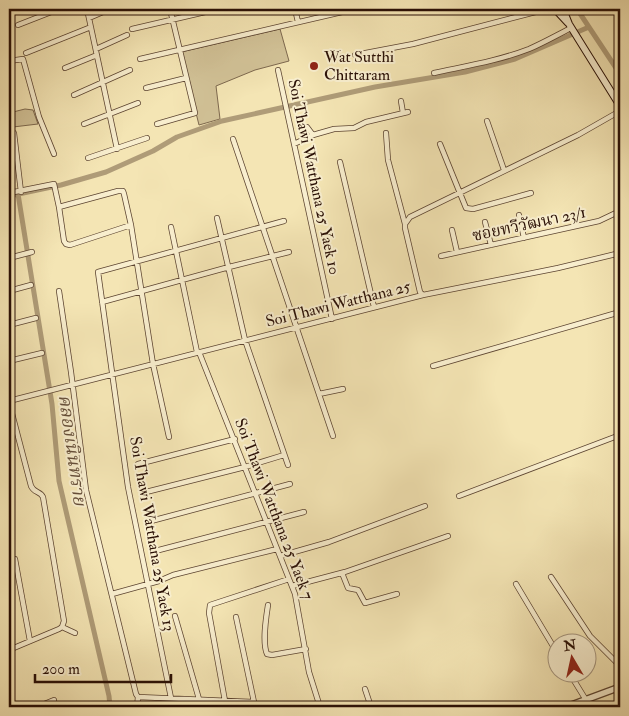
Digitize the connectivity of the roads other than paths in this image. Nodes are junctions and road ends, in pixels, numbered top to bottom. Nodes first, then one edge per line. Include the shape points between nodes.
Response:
1 (59, 9) edge
2 (88, 9) edge
3 (110, 9) edge
4 (170, 9) edge
5 (218, 9) edge
6 (295, 9) edge
7 (355, 9) edge
8 (547, 9) edge
9 (555, 9) edge
10 (562, 9) edge
11 (89, 18) junction
12 (172, 19) junction
13 (298, 22) junction
14 (18, 25) dead end
15 (91, 28) junction
16 (132, 29) dead end
17 (572, 30) junction
18 (126, 35) dead end
19 (96, 49) junction
20 (179, 49) junction
21 (26, 53) dead end
22 (97, 55) junction
23 (355, 55) dead end
24 (140, 59) dead end
25 (9, 61) edge
26 (65, 68) dead end
27 (130, 70) dead end
28 (278, 70) dead end
29 (434, 73) dead end
30 (186, 78) junction
31 (103, 82) junction
32 (146, 88) dead end
33 (74, 95) dead end
34 (401, 101) dead end
35 (138, 103) dead end
36 (620, 106) edge
37 (620, 111) edge
38 (109, 114) junction
39 (487, 121) dead end
40 (84, 124) dead end
41 (157, 124) dead end
42 (14, 133) dead end
43 (386, 133) dead end
44 (313, 135) junction
45 (147, 138) dead end
46 (233, 139) dead end
47 (303, 139) junction
48 (294, 144) junction
49 (440, 144) dead end
50 (117, 149) junction
51 (54, 154) dead end
52 (88, 158) dead end
53 (340, 162) dead end
54 (504, 170) junction
55 (21, 191) junction
56 (9, 193) edge
57 (459, 193) junction
58 (531, 193) dead end
59 (59, 207) junction
60 (620, 211) edge
61 (518, 215) dead end
62 (218, 218) dead end
63 (284, 221) dead end
64 (485, 222) dead end
65 (405, 224) junction
66 (131, 225) junction
67 (171, 227) dead end
68 (262, 227) junction
69 (452, 230) dead end
70 (222, 237) junction
71 (524, 238) junction
72 (491, 245) junction
73 (176, 250) junction
74 (289, 252) dead end
75 (458, 252) junction
76 (30, 253) dead end
77 (620, 253) edge
78 (9, 256) edge
79 (271, 256) junction
80 (441, 256) dead end
81 (137, 261) junction
82 (229, 267) junction
83 (182, 281) junction
84 (31, 285) dead end
85 (9, 291) edge
86 (59, 291) dead end
87 (142, 291) junction
88 (423, 295) junction
89 (102, 302) junction
90 (374, 307) junction
91 (620, 312) edge
92 (36, 318) dead end
93 (332, 319) junction
94 (9, 325) edge
95 (296, 327) junction
96 (246, 340) junction
97 (198, 352) junction
98 (42, 353) dead end
99 (9, 361) edge
100 (153, 364) junction
101 (433, 366) dead end
102 (113, 374) junction
103 (72, 384) junction
104 (342, 389) dead end
105 (320, 394) junction
106 (9, 401) edge
107 (620, 435) edge
108 (333, 436) dead end
109 (169, 437) dead end
110 (235, 439) junction
111 (284, 454) junction
112 (138, 464) dead end
113 (288, 465) dead end
114 (245, 467) junction
115 (290, 484) dead end
116 (146, 492) dead end
117 (256, 494) junction
118 (459, 496) dead end
119 (425, 506) dead end
120 (304, 512) dead end
121 (151, 521) dead end
122 (267, 522) junction
123 (448, 536) dead end
124 (277, 549) junction
125 (159, 550) dead end
126 (280, 556) junction
127 (15, 559) dead end
128 (342, 573) junction
129 (551, 577) dead end
130 (289, 579) junction
131 (516, 584) dead end
132 (147, 585) junction
133 (292, 586) junction
134 (112, 594) junction
135 (397, 594) dead end
136 (268, 605) dead end
137 (175, 616) dead end
138 (236, 617) dead end
139 (62, 627) junction
140 (76, 634) dead end
141 (546, 634) edge
142 (30, 641) junction
143 (306, 649) junction
144 (9, 650) edge
145 (620, 666) edge
146 (576, 684) edge
147 (620, 687) edge
148 (365, 689) dead end
149 (138, 697) junction
150 (171, 698) junction
151 (198, 699) junction
152 (54, 700) dead end
153 (586, 700) junction
154 (227, 701) junction
155 (37, 707) edge
156 (137, 707) edge
157 (229, 707) edge
158 (320, 707) edge
159 (370, 707) edge
160 (566, 707) edge

1 - 14 street
2 - 11 street
3 - 11 street
4 - 12 street
5 - 12 street
6 - 13 street
7 - 13 street
8 - 23 street via 413,44
9 - 17 main road
10 - 17 main road
11 - 15 street
12 - 16 street
12 - 20 street
13 - 20 street
15 - 19 street
15 - 21 street
17 - 29 street via 494,60
17 - 36 main road
18 - 19 street
19 - 22 street
20 - 24 street
20 - 30 street
22 - 26 street
22 - 31 street
25 - 51 street via 23,59 39,118
27 - 31 street
28 - 48 street, Soi Thawi Watthana 25 Yaek 10
30 - 32 street
30 - 41 street via 194,113
31 - 33 street
31 - 38 street
34 - 44 street via 405,112 354,128
35 - 38 street
37 - 54 street
38 - 40 street
38 - 50 street
39 - 54 street
42 - 55 street
43 - 65 street, Soi Thawi Watthana 25 via 387,154
44 - 47 street
44 - 47 street via 304,127 301,129
45 - 50 street
46 - 68 street
47 - 48 street
48 - 93 street, Soi Thawi Watthana 25 Yaek 10
49 - 57 street
50 - 52 street
53 - 90 street
54 - 57 street
55 - 56 street
55 - 59 street via 55,186
57 - 58 street via 468,209
57 - 65 street via 410,217
59 - 66 street via 121,190
59 - 66 street via 66,244
60 - 71 street, ซอยทวีวัฒนา 23/1 via 599,221
61 - 71 street
62 - 70 street
63 - 68 street
64 - 72 street
65 - 88 street, Soi Thawi Watthana 25
66 - 81 street
67 - 73 street, Soi Thawi Watthana 25 Yaek 7
68 - 70 street
68 - 79 street
69 - 75 street
70 - 73 street
70 - 82 street
71 - 72 street, ซอยทวีวัฒนา 23/1
72 - 75 street, ซอยทวีวัฒนา 23/1
73 - 81 street
73 - 83 street, Soi Thawi Watthana 25 Yaek 7
74 - 79 street
75 - 80 street, ซอยทวีวัฒนา 23/1
76 - 78 street
77 - 88 street
79 - 82 street
79 - 95 street
81 - 87 street
81 - 89 street, Soi Thawi Watthana 25 Yaek 13 via 98,272
82 - 83 street
82 - 96 street
83 - 87 street
83 - 97 street, Soi Thawi Watthana 25 Yaek 7
84 - 85 street
86 - 103 street
87 - 89 street
87 - 100 street
88 - 90 street, Soi Thawi Watthana 25
89 - 102 street, Soi Thawi Watthana 25 Yaek 13
90 - 93 street, Soi Thawi Watthana 25
91 - 101 street
92 - 94 street
93 - 95 street, Soi Thawi Watthana 25
95 - 96 street, Soi Thawi Watthana 25
95 - 105 street
96 - 97 street, Soi Thawi Watthana 25
96 - 111 street
97 - 100 street, Soi Thawi Watthana 25
97 - 110 street, Soi Thawi Watthana 25 Yaek 7
98 - 99 street
100 - 102 street, Soi Thawi Watthana 25
100 - 109 street
102 - 103 street, Soi Thawi Watthana 25
102 - 132 street, Soi Thawi Watthana 25 Yaek 13 via 128,487
103 - 106 street, Soi Thawi Watthana 25
103 - 134 street via 86,490
104 - 105 street
105 - 108 street
106 - 139 street via 32,490 43,497 64,617
107 - 118 street
110 - 112 street
110 - 114 street, Soi Thawi Watthana 25 Yaek 7
111 - 113 street
111 - 114 street
114 - 116 street
114 - 117 street, Soi Thawi Watthana 25 Yaek 7
115 - 117 street
117 - 121 street
117 - 122 street, Soi Thawi Watthana 25 Yaek 7
119 - 126 street via 329,542
120 - 122 street
122 - 124 street, Soi Thawi Watthana 25 Yaek 7
122 - 125 street
123 - 128 street
124 - 126 street, Soi Thawi Watthana 25 Yaek 7
124 - 132 street via 173,575
126 - 130 street, Soi Thawi Watthana 25 Yaek 7
127 - 142 street
128 - 133 street
128 - 135 street via 348,588 356,589 365,603
129 - 145 street via 590,636
130 - 133 street, Soi Thawi Watthana 25 Yaek 7
130 - 154 street via 213,602 209,607
131 - 141 street
132 - 134 street
132 - 150 street, Soi Thawi Watthana 25 Yaek 13
133 - 143 street, Soi Thawi Watthana 25 Yaek 7
134 - 149 street
136 - 143 street via 267,654 272,656
137 - 151 street
138 - 154 street via 254,702
139 - 140 street
139 - 142 street
142 - 144 street
143 - 158 street, Soi Thawi Watthana 25 Yaek 7
146 - 153 street
147 - 153 street
148 - 159 street
149 - 150 street
149 - 156 street
150 - 151 street
151 - 154 street
152 - 155 street
153 - 160 street
154 - 157 street

